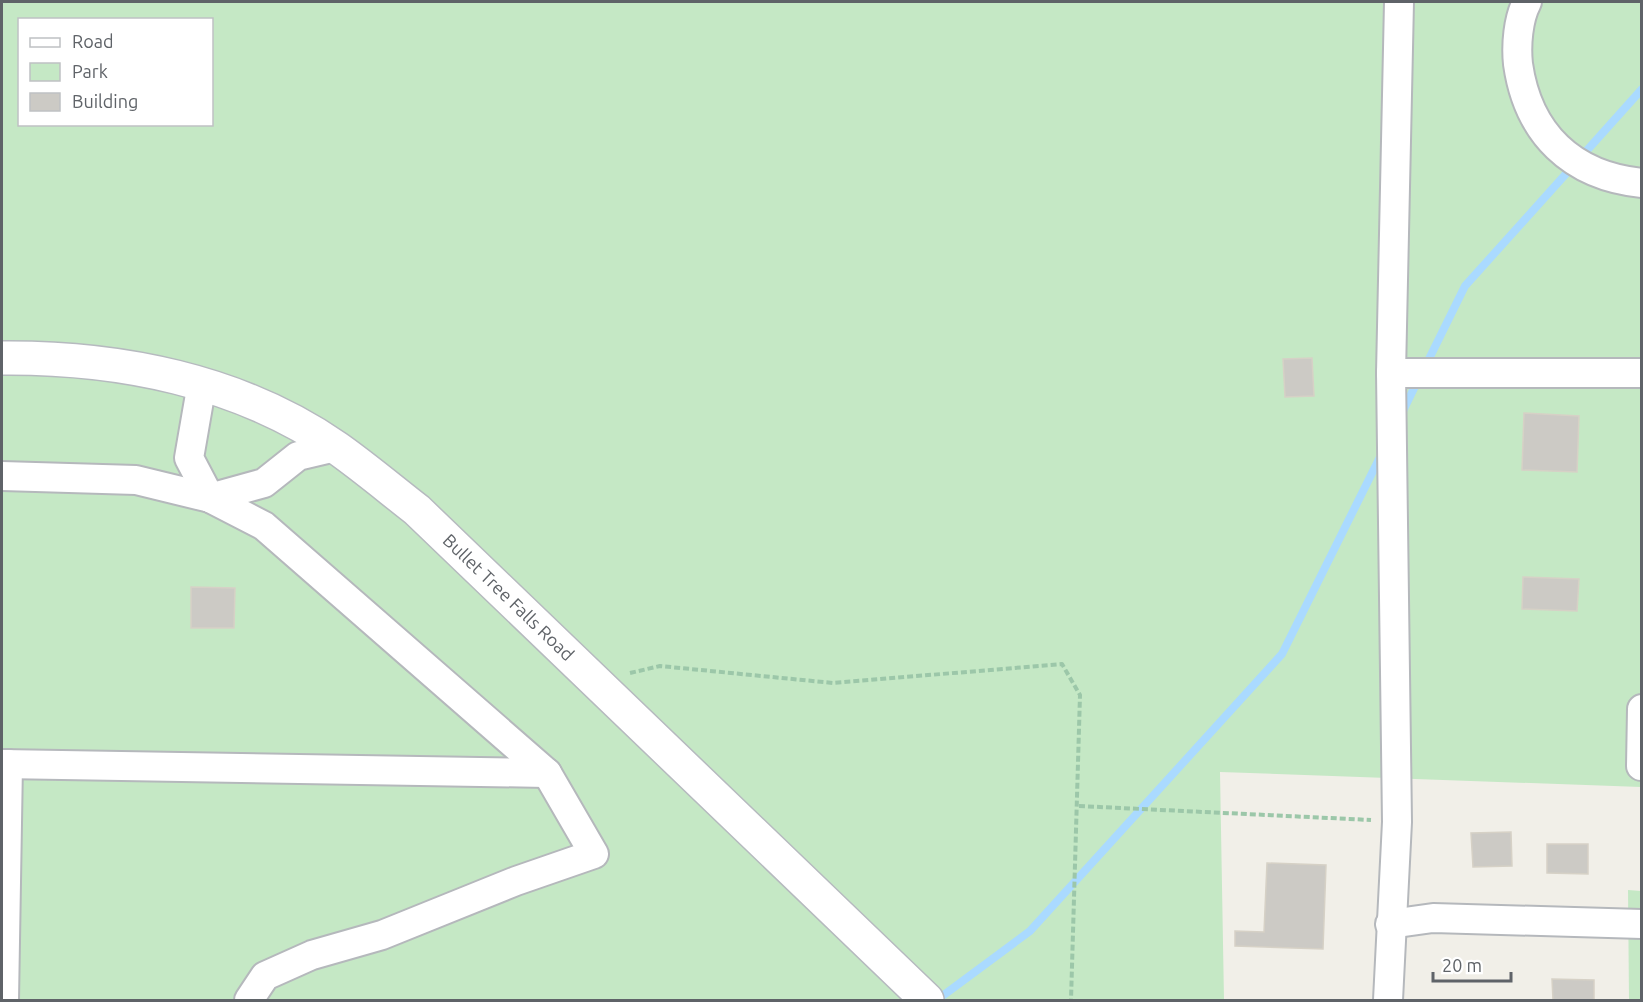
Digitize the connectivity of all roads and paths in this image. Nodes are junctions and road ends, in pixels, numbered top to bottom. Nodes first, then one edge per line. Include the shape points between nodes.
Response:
1 (1398, 2) edge
2 (1527, 2) edge
3 (1641, 183) edge
4 (2, 358) edge
5 (1391, 373) junction
6 (1641, 373) edge
7 (202, 383) junction
8 (336, 447) junction
9 (2, 476) edge
10 (210, 498) junction
11 (597, 680) junction
12 (1641, 709) edge
13 (4, 764) edge
14 (1641, 766) edge
15 (547, 773) junction
16 (1078, 806) junction
17 (1397, 822) junction
18 (1390, 924) junction
19 (1641, 924) edge
20 (3, 1000) edge
21 (249, 1000) edge
22 (927, 1000) edge
23 (1071, 1000) edge
24 (1388, 1000) edge

1 - 5 street
2 - 3 street via 1516,48 1522,92 1542,131 1574,162 1614,180
4 - 7 main road, Bullet Tree Falls Road via 118,364
5 - 6 street
5 - 17 street
7 - 8 main road, Bullet Tree Falls Road via 271,411
7 - 10 street via 189,458
8 - 10 street via 298,456 264,483
8 - 11 main road, Bullet Tree Falls Road via 417,510
9 - 10 street via 136,480
10 - 15 street via 264,526
11 - 16 path via 660,666 833,683 1062,664 1080,695
11 - 22 main road, Bullet Tree Falls Road
12 - 14 street
13 - 15 street
13 - 20 street
15 - 21 street via 594,854 516,880 382,934 312,955 265,976
16 - 17 path
16 - 23 path
17 - 18 street
18 - 19 street via 1433,918
18 - 24 street

